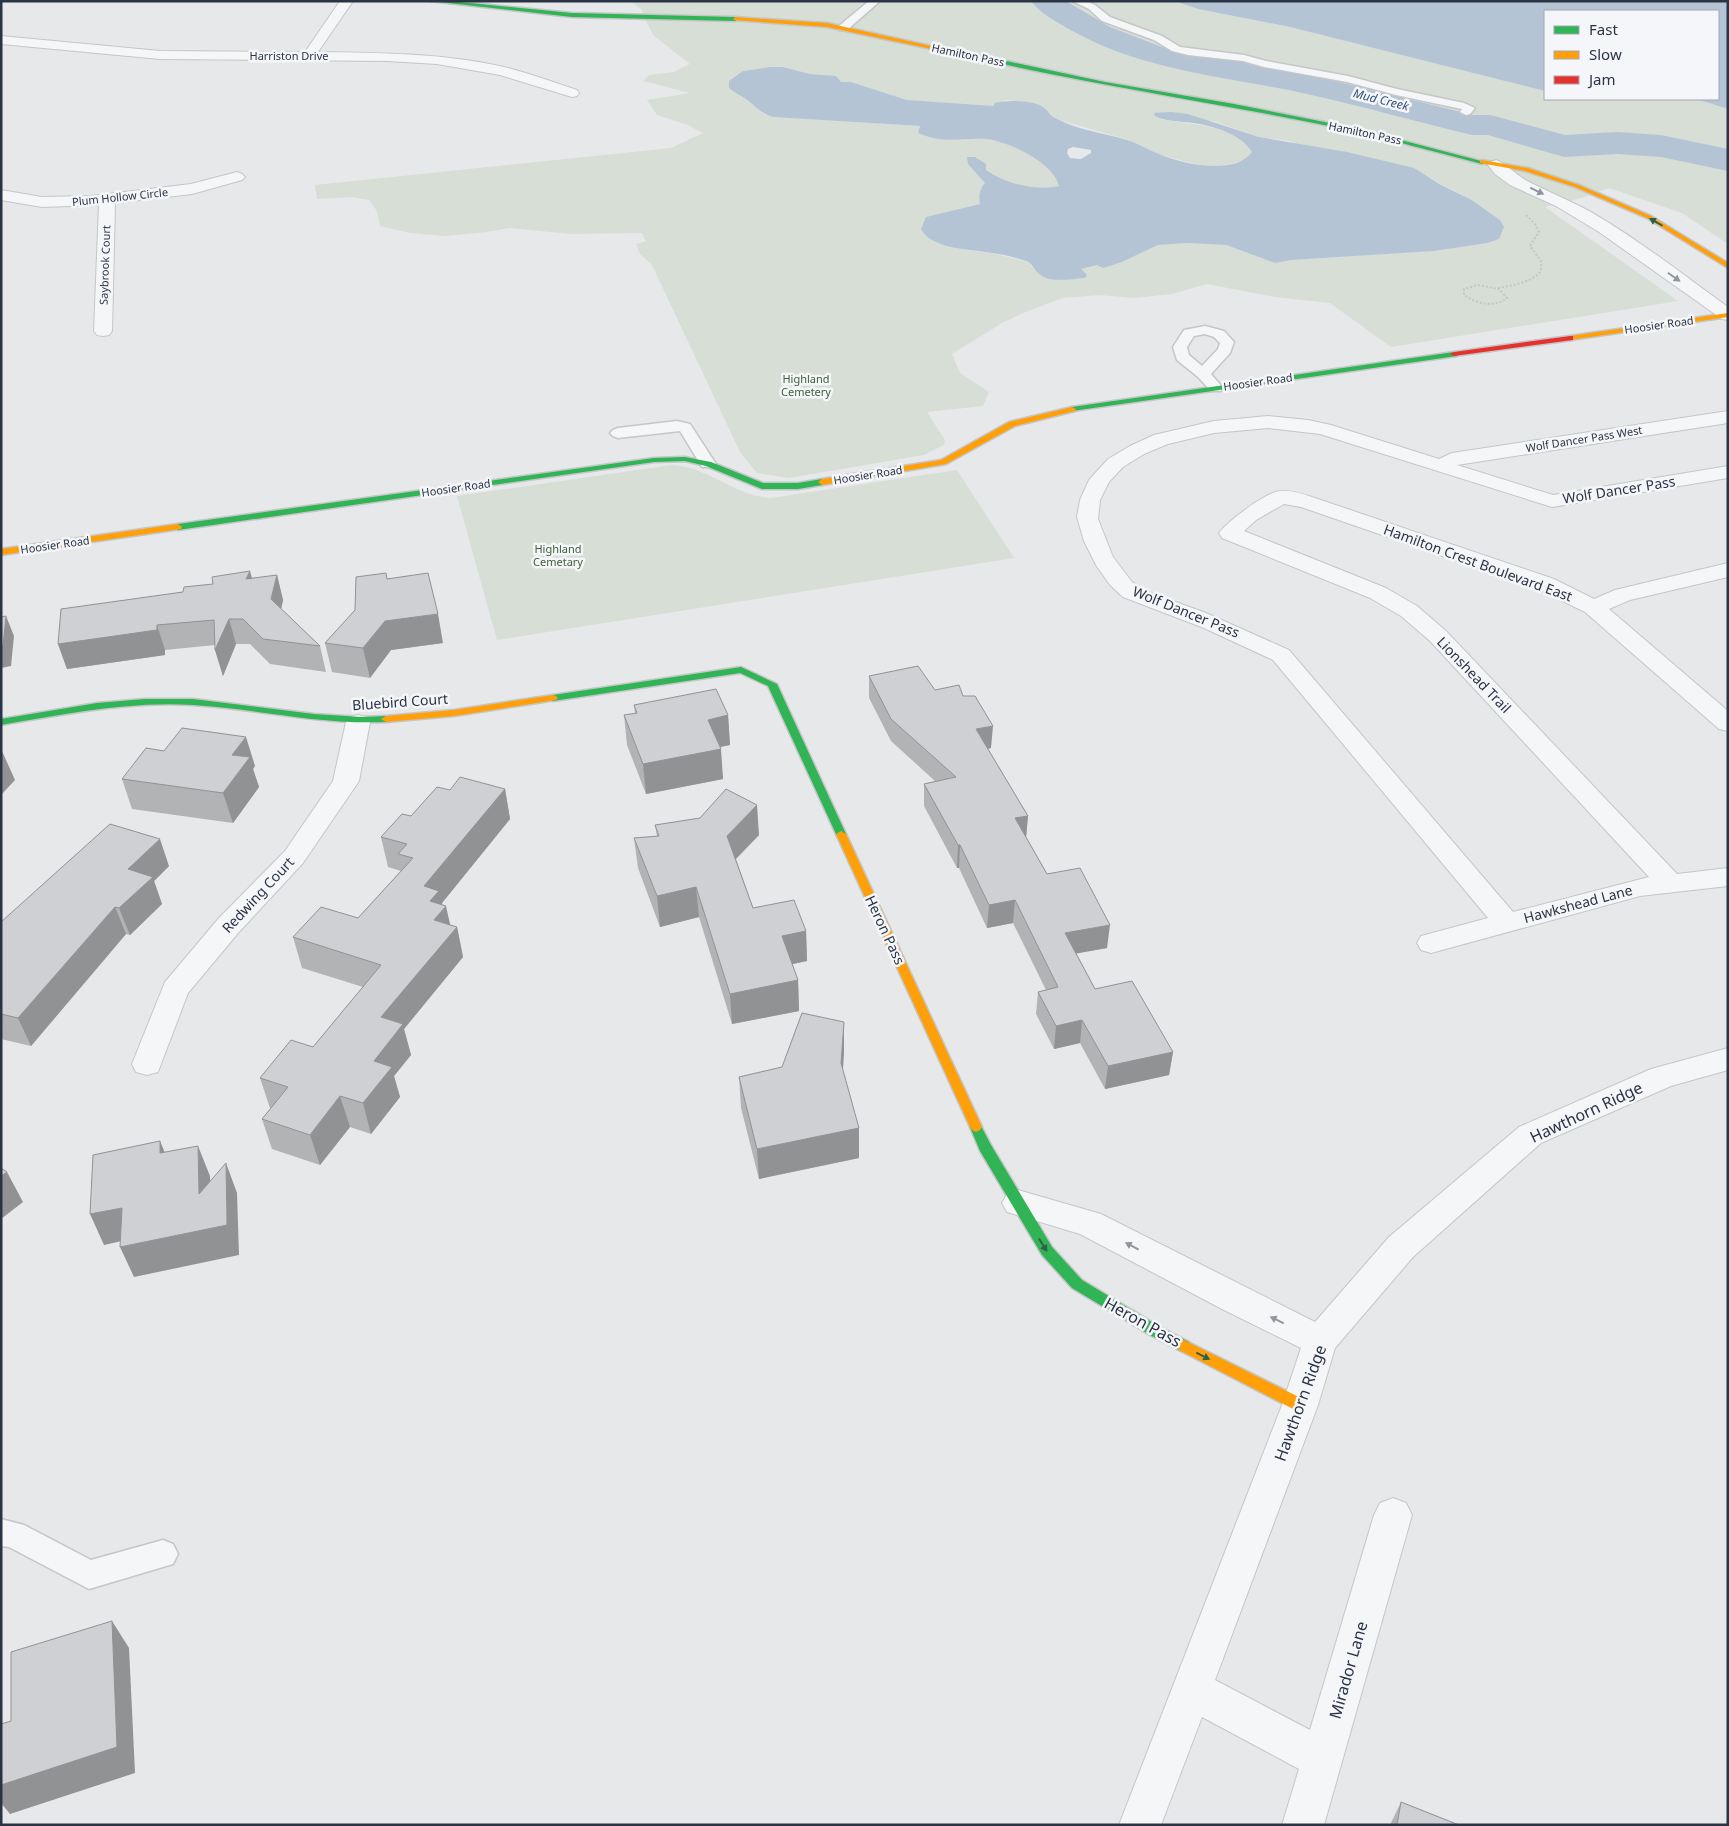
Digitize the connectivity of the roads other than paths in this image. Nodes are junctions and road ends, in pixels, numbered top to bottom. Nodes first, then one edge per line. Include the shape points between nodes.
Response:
1 (347, 1) edge
2 (432, 1) edge
3 (875, 1) edge
4 (1077, 1) edge
5 (843, 28) junction
6 (1, 40) edge
7 (309, 56) junction
8 (572, 93) dead end
9 (1466, 112) dead end
10 (1496, 166) junction
11 (237, 177) dead end
12 (1, 195) edge
13 (107, 199) junction
14 (1728, 266) edge
15 (1728, 315) edge
16 (103, 331) dead end
17 (1203, 374) dead end
18 (1216, 388) junction
19 (1728, 417) edge
20 (618, 433) dead end
21 (708, 464) junction
22 (1442, 466) junction
23 (1728, 472) edge
24 (1230, 533) joint
25 (1, 552) edge
26 (1724, 574) edge
27 (1593, 607) junction
28 (741, 670) joint
29 (1, 722) edge
30 (358, 722) junction
31 (1728, 724) edge
32 (1728, 877) edge
33 (1671, 884) junction
34 (1507, 923) junction
35 (1431, 943) dead end
36 (1728, 1058) edge
37 (147, 1064) dead end
38 (1018, 1203) junction
39 (1320, 1341) junction
40 (1300, 1405) junction
41 (1392, 1515) dead end
42 (1, 1532) edge
43 (163, 1554) dead end
44 (1192, 1689) junction
45 (1322, 1759) junction
46 (1140, 1825) edge
47 (1303, 1825) edge

1 - 7 street
2 - 5 street, Hamilton Pass via 572,15 782,20
3 - 5 lane
4 - 9 lane via 1119,25 1188,52 1244,58 1348,79 1460,105 1469,108
5 - 10 street, Hamilton Pass via 1105,84 1355,130
6 - 7 street, Harriston Drive via 160,55
7 - 8 street, Harriston Drive via 437,60 502,71
14 -> 10 street, Hamilton Pass via 1648,218 1611,200 1526,169
10 -> 15 street, Hamilton Pass via 1508,178 1586,216
11 - 13 street, Plum Hollow Circle via 192,189
12 - 13 street, Plum Hollow Circle via 42,202
13 - 16 street, Saybrook Court
15 - 18 street, Hoosier Road
17 - 18 lane
18 - 21 street, Hoosier Road via 1040,415 993,433 943,462 798,486 762,486
19 - 22 street, Wolf Dancer Pass West via 1452,459
20 - 21 lane via 684,427
21 - 25 street, Hoosier Road via 685,459 654,460
22 - 23 street, Wolf Dancer Pass via 1552,501
22 - 34 street, Wolf Dancer Pass via 1324,429 1294,423 1260,422 1214,427 1176,434 1128,455 1107,470 1093,488 1086,515 1098,550 1115,576 1132,593 1244,635 1281,655
24 - 27 street, Hamilton Crest Boulevard East via 1249,516 1281,497 1305,500 1546,584
24 - 33 street, Lionshead Trail via 1356,583 1409,611 1438,636
26 - 27 street via 1623,595
27 - 31 street, Hamilton Crest Boulevard East
28 - 30 street, Bluebird Court via 454,713
28 - 38 street, Heron Pass via 772,684 985,1147
29 - 30 street, Bluebird Court via 115,703 193,702
30 - 37 street, Redwing Court via 346,781 294,857 229,925 175,989
32 - 33 street, Hawkshead Lane
33 - 34 street, Hawkshead Lane via 1640,887
34 - 35 street, Hawkshead Lane
36 - 39 street, Hawthorn Ridge via 1662,1077 1530,1135 1401,1247
39 -> 38 street via 1089,1223
38 -> 40 street, Heron Pass via 1047,1251 1077,1284 1155,1331
39 - 40 street, Hawthorn Ridge
40 - 44 street, Hawthorn Ridge
41 - 45 street, Mirador Lane
42 - 43 lane via 14,1535 89,1575
44 - 45 street
44 - 46 street, Hawthorn Ridge
45 - 47 street, Mirador Lane

